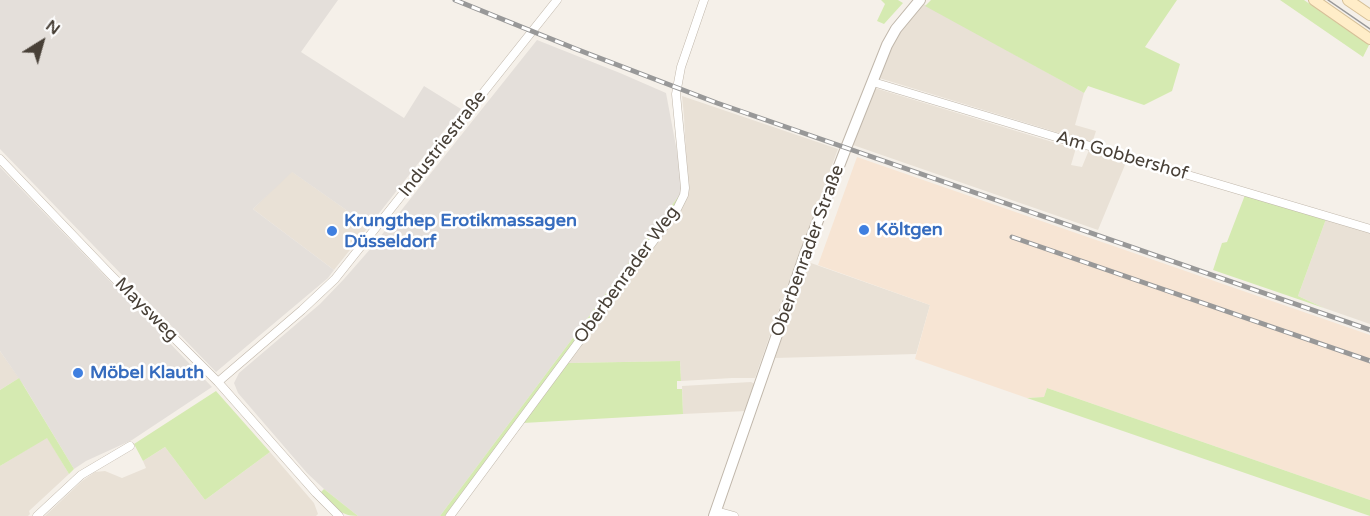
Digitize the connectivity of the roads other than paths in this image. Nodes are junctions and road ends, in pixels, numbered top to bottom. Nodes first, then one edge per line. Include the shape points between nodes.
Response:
1 (557, 0) edge
2 (704, 0) edge
3 (920, 0) edge
4 (1314, 0) edge
5 (1348, 0) edge
6 (1370, 15) edge
7 (1370, 39) edge
8 (873, 82) junction
9 (0, 159) edge
10 (1370, 229) edge
11 (218, 382) junction
12 (129, 446) dead end
13 (715, 513) edge
14 (37, 516) edge
15 (336, 516) edge
16 (450, 516) edge
17 (734, 516) edge

1 - 11 street, Industriestraße via 335,279
2 - 16 street, Oberbenrader Weg via 676,94 684,195
3 - 8 street, Oberbenrader Straße via 896,28
4 - 7 main road
5 - 6 main road
8 - 10 street, Am Gobbershof
8 - 13 street, Oberbenrader Straße via 805,254
9 - 11 street, Maysweg
11 - 15 street, Maysweg
12 - 14 street via 81,475
13 - 17 street, Oberbenrader Straße

